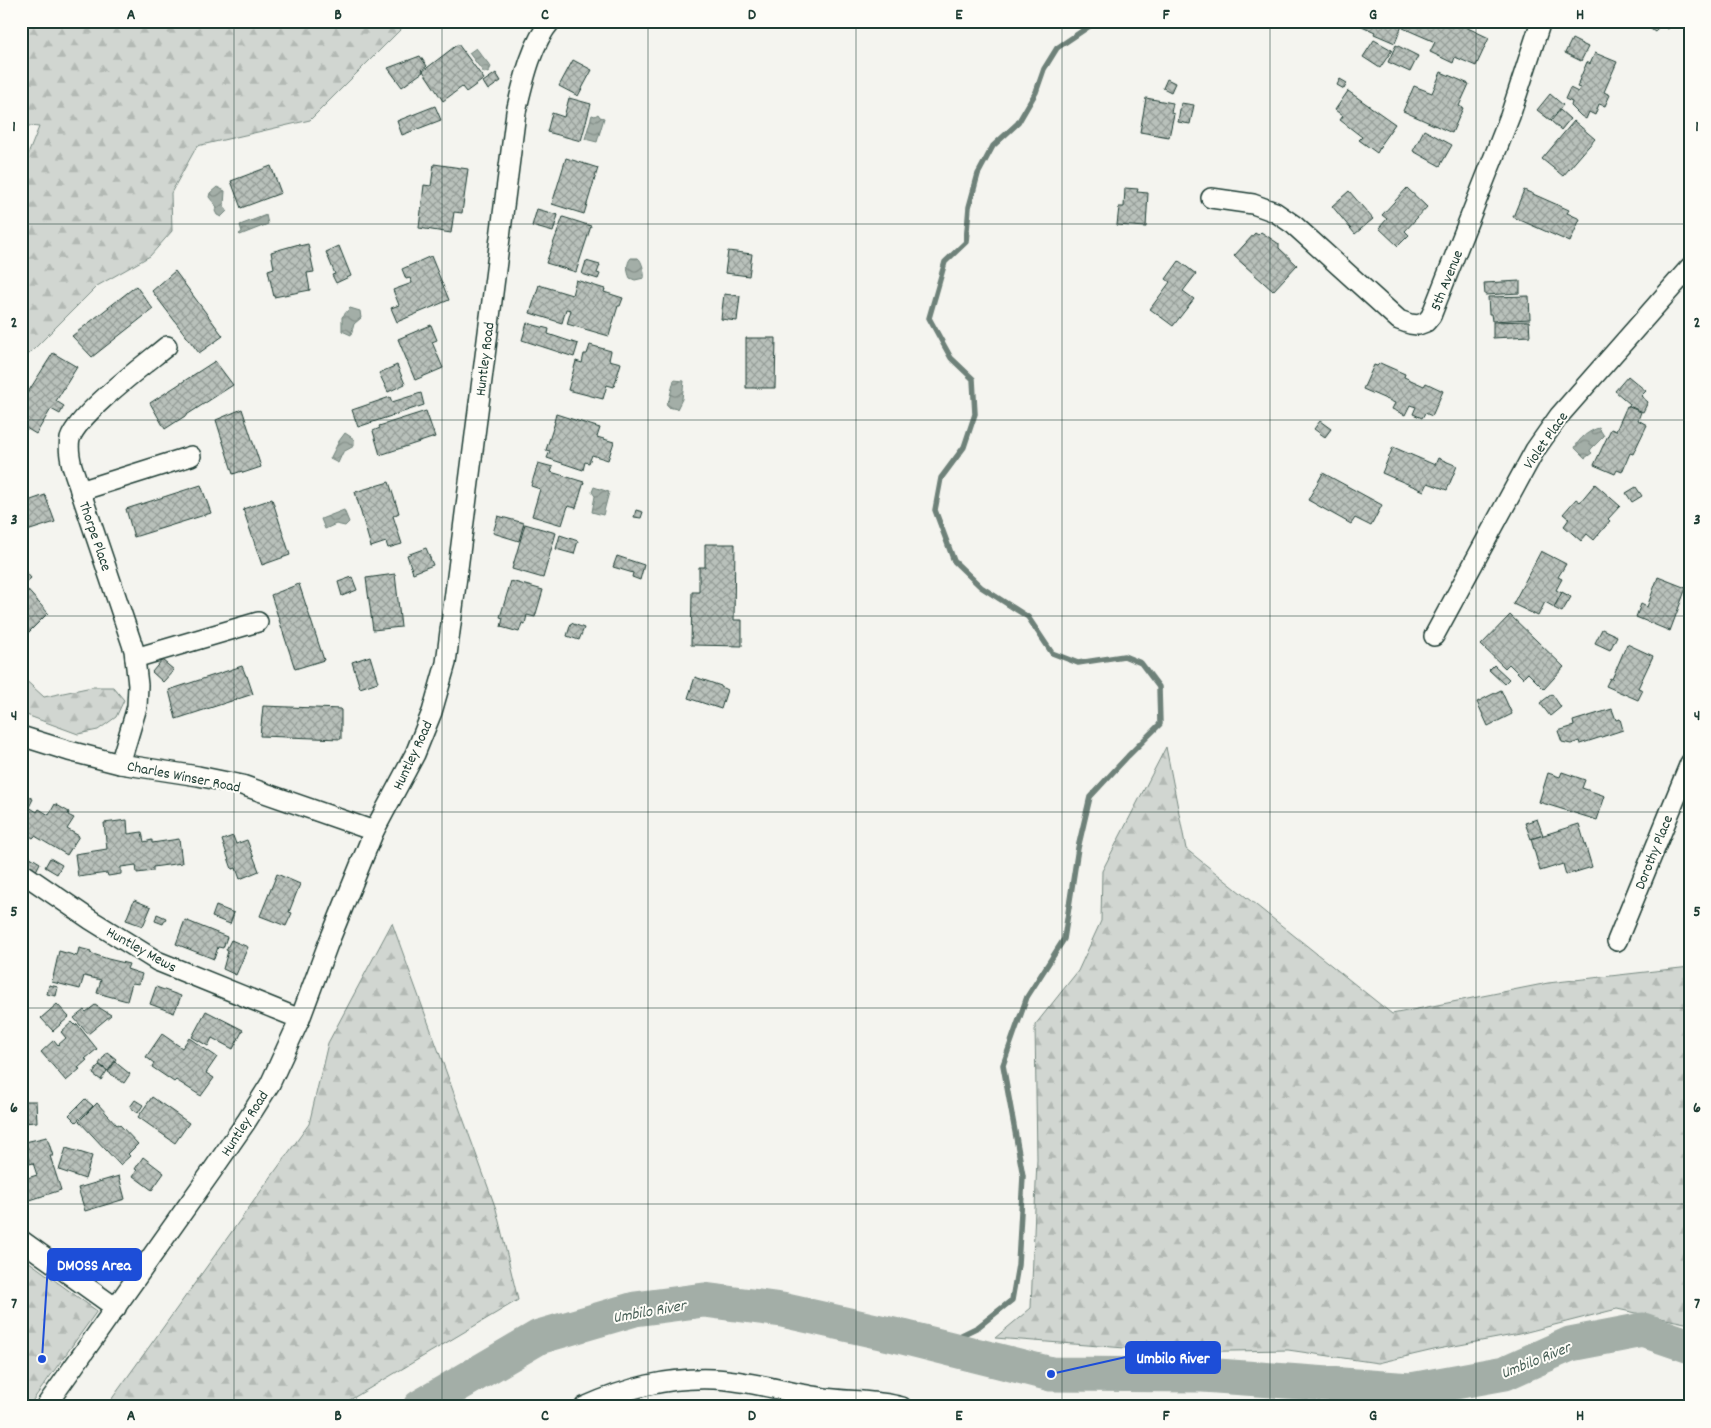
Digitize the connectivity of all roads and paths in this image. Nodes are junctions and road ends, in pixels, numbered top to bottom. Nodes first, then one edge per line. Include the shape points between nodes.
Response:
1 (551, 21) edge
2 (1541, 21) edge
3 (1211, 198) dead end
4 (1690, 267) edge
5 (167, 346) dead end
6 (191, 456) dead end
7 (80, 491) junction
8 (258, 622) dead end
9 (1434, 636) dead end
10 (136, 658) junction
11 (21, 736) edge
12 (1690, 763) edge
13 (120, 764) junction
14 (374, 832) junction
15 (21, 872) edge
16 (1617, 941) dead end
17 (300, 1019) junction
18 (21, 1240) edge
19 (116, 1308) junction
20 (45, 1407) edge
21 (584, 1407) edge
22 (902, 1407) edge

1 - 14 street, Huntley Road via 527,67 516,112 446,663 432,712 415,754
2 - 3 street, 5th Avenue via 1506,125 1444,288 1426,322 1410,324 1399,320 1275,212 1253,204
4 - 9 street, Violet Place via 1559,416 1535,450
5 - 7 street, Thorpe Place via 91,410 70,439 69,454
6 - 7 street
7 - 10 street, Thorpe Place
8 - 10 street
10 - 13 street, Thorpe Place via 137,707
11 - 13 street, Charles Winser Road
12 - 16 street, Dorothy Place
13 - 14 street, Charles Winser Road via 242,786
14 - 17 street, Huntley Road
15 - 17 street, Huntley Mews via 157,961
17 - 19 street, Huntley Road via 270,1084 246,1122
18 - 19 street
19 - 20 street, Huntley Road
21 - 22 street via 606,1397 664,1381 714,1379 829,1399

